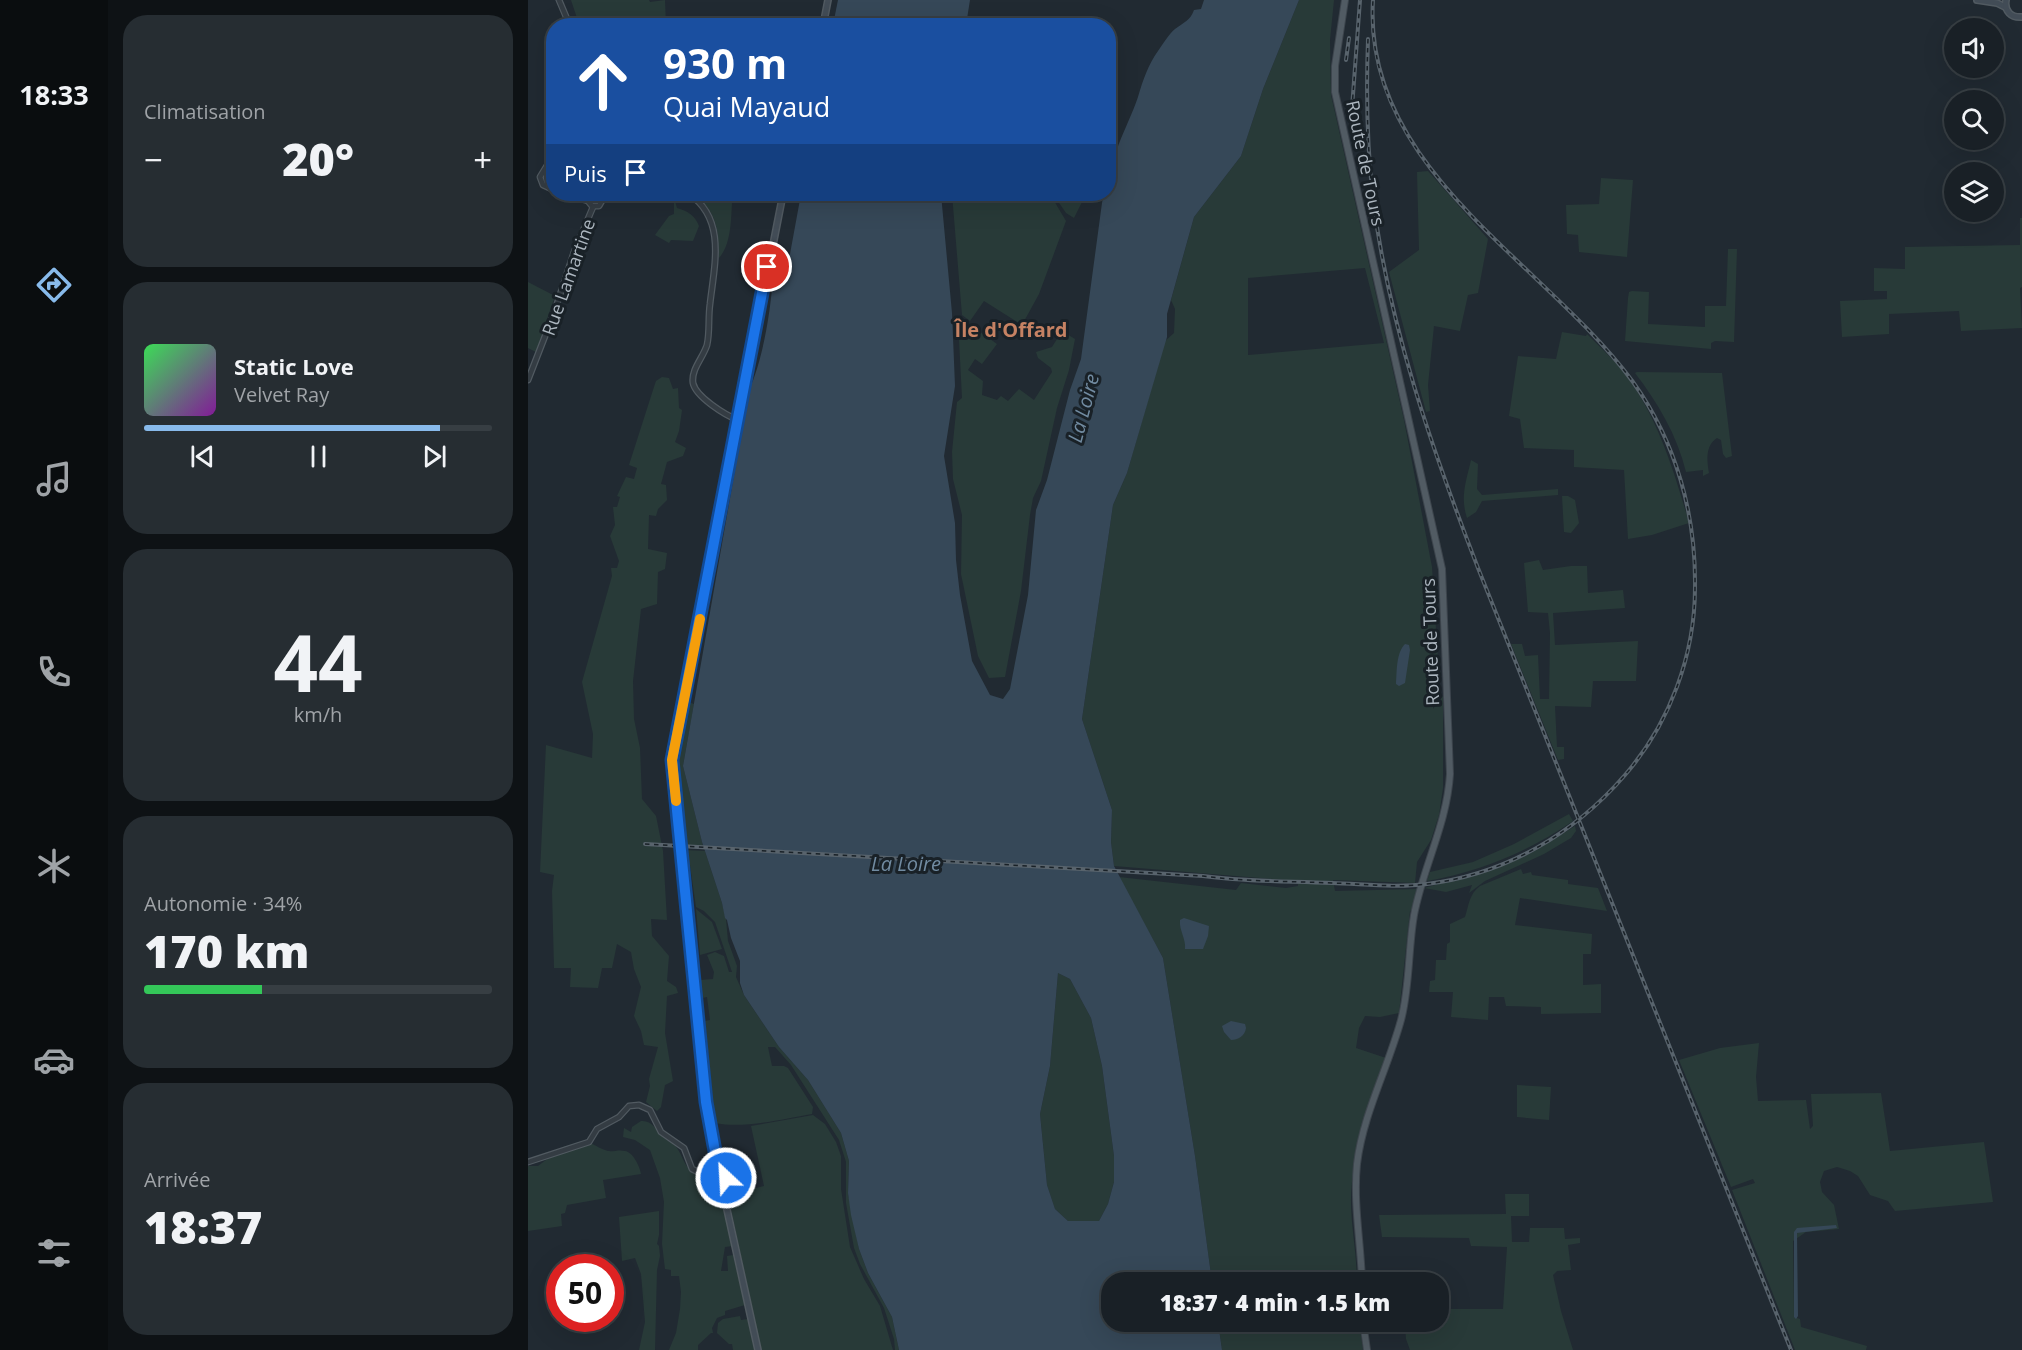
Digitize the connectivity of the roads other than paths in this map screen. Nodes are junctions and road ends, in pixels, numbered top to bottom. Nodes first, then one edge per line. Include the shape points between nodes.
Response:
1 (559, 0) edge
2 (828, 0) edge
3 (1345, 0) edge
4 (1977, 0) edge
5 (2006, 3) edge
6 (2022, 17) edge
7 (567, 18) edge
8 (825, 18) edge
9 (546, 166) edge
10 (546, 186) edge
11 (588, 201) edge
12 (602, 201) edge
13 (697, 201) edge
14 (782, 201) edge
15 (593, 207) junction
16 (528, 380) edge
17 (738, 420) junction
18 (528, 1160) edge
19 (715, 1174) junction
20 (721, 1185) junction
21 (1362, 1272) edge
22 (1364, 1332) edge
23 (758, 1350) edge
24 (1367, 1350) edge

1 - 7 street
2 - 8 main road
3 - 21 main road, Route de Tours via 1335,92 1442,568 1450,774 1443,822 1414,916 1401,1018 1359,1158 1355,1201
4 - 5 main road
5 - 6 main road via 2011,16
9 - 10 street via 540,177
11 - 15 street
12 - 15 street, Rue Lamartine
13 - 17 street via 709,217 715,242 708,337 694,370 694,384 708,401
14 - 17 main road
15 - 16 street, Rue Lamartine
17 - 19 main road via 672,760 703,1080 717,1162
18 - 19 street via 589,1142 597,1129 619,1117 629,1106 639,1105 652,1113 658,1129 684,1148 692,1169
19 - 20 main road via 714,1183
19 - 20 main road via 726,1175
20 - 23 main road
22 - 24 main road

